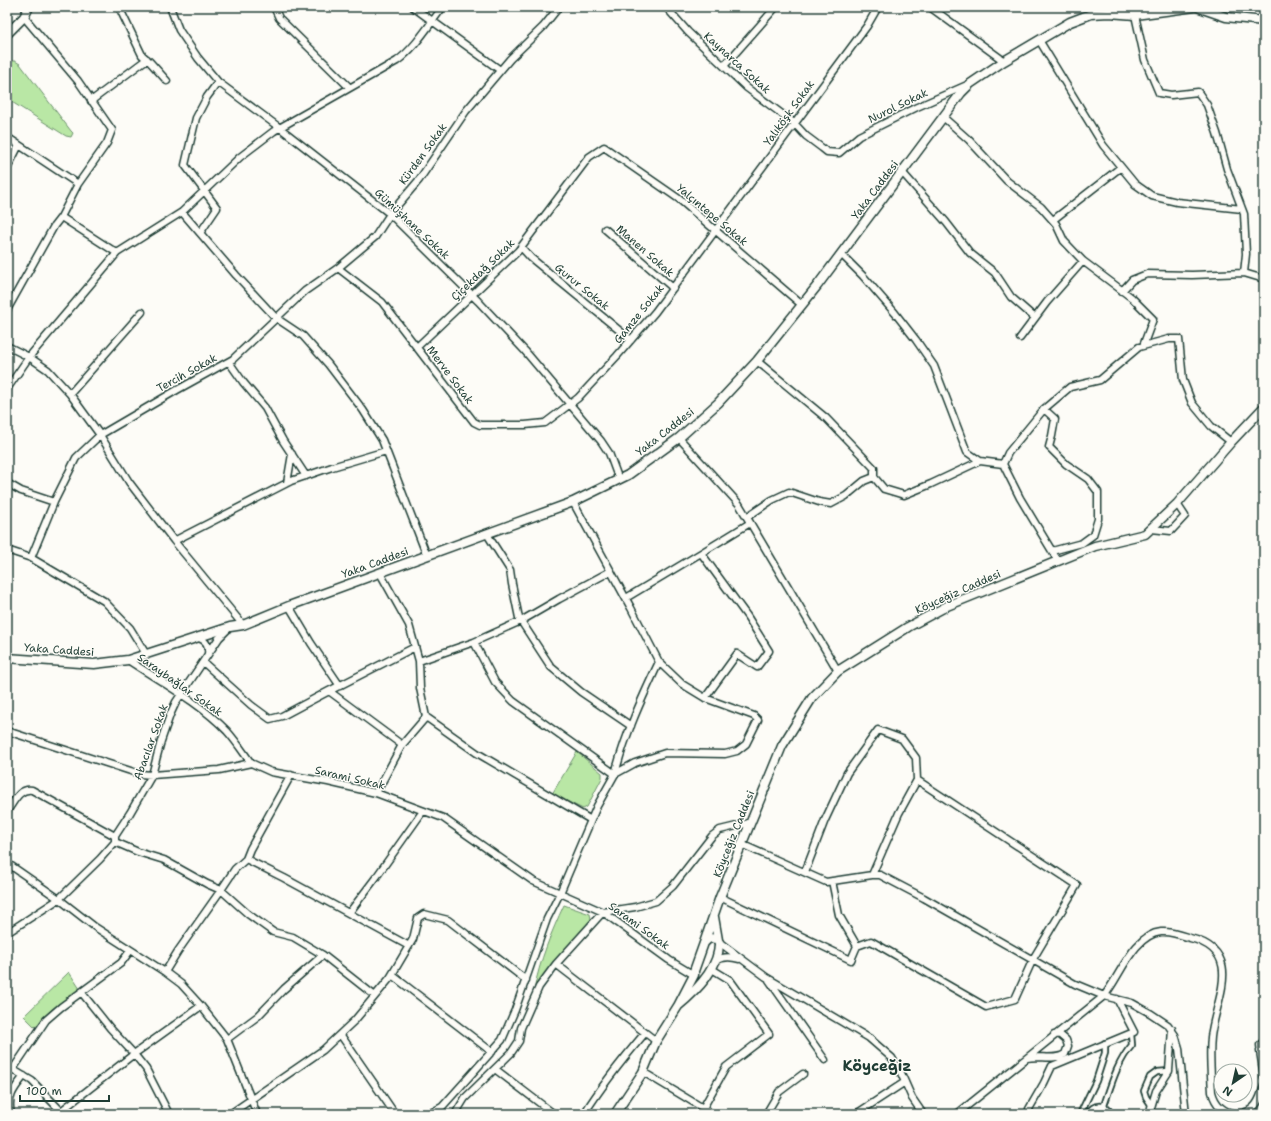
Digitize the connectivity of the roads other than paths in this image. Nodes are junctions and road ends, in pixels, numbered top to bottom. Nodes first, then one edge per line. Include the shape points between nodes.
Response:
1 (30, 7) edge
2 (119, 7) edge
3 (170, 7) edge
4 (274, 7) edge
5 (413, 7) edge
6 (442, 7) edge
7 (559, 7) edge
8 (666, 7) edge
9 (776, 7) edge
10 (878, 7) edge
11 (930, 7) edge
12 (1196, 7) edge
13 (1135, 15) junction
14 (24, 17) junction
15 (432, 21) junction
16 (1264, 21) edge
17 (7, 34) edge
18 (1039, 40) junction
19 (147, 59) junction
20 (1004, 61) junction
21 (724, 66) junction
22 (500, 70) junction
23 (167, 81) dead end
24 (218, 82) junction
25 (970, 84) junction
26 (349, 87) junction
27 (91, 101) junction
28 (943, 117) junction
29 (794, 123) junction
30 (280, 128) junction
31 (7, 137) edge
32 (19, 145) junction
33 (604, 147) joint
34 (839, 153) joint
35 (1121, 167) junction
36 (7, 169) edge
37 (902, 172) junction
38 (78, 184) junction
39 (204, 191) junction
40 (1242, 209) junction
41 (182, 212) junction
42 (390, 214) junction
43 (61, 217) junction
44 (1053, 220) junction
45 (605, 229) dead end
46 (716, 230) junction
47 (200, 233) junction
48 (521, 248) junction
49 (116, 253) junction
50 (841, 254) junction
51 (1083, 261) junction
52 (338, 268) junction
53 (1244, 273) junction
54 (1264, 279) edge
55 (673, 288) junction
56 (1122, 291) junction
57 (472, 295) junction
58 (802, 305) junction
59 (7, 310) edge
60 (142, 312) dead end
61 (276, 318) junction
62 (1035, 318) junction
63 (1020, 338) dead end
64 (631, 340) junction
65 (7, 346) edge
66 (1143, 346) junction
67 (417, 347) junction
68 (29, 357) junction
69 (756, 361) junction
70 (229, 362) junction
71 (7, 389) edge
72 (70, 394) junction
73 (570, 405) junction
74 (1264, 407) edge
75 (1044, 409) junction
76 (100, 435) junction
77 (679, 438) junction
78 (1231, 442) junction
79 (386, 451) junction
80 (292, 454) junction
81 (980, 461) junction
82 (1002, 464) junction
83 (306, 476) junction
84 (874, 477) junction
85 (620, 480) junction
86 (7, 483) edge
87 (287, 483) junction
88 (54, 502) junction
89 (573, 502) junction
90 (1177, 504) junction
91 (749, 520) junction
92 (1151, 528) junction
93 (487, 534) junction
94 (174, 542) junction
95 (7, 550) edge
96 (1052, 551) junction
97 (701, 553) junction
98 (427, 556) junction
99 (32, 558) junction
100 (1058, 561) junction
101 (611, 571) junction
102 (380, 573) junction
103 (626, 598) junction
104 (289, 606) junction
105 (521, 621) junction
106 (243, 625) junction
107 (230, 627) junction
108 (199, 638) junction
109 (474, 642) junction
110 (415, 647) junction
111 (146, 654) junction
112 (208, 655) junction
113 (7, 658) edge
114 (128, 660) junction
115 (203, 662) junction
116 (419, 662) junction
117 (659, 662) junction
118 (838, 671) junction
119 (340, 686) junction
120 (328, 691) junction
121 (181, 695) junction
122 (705, 698) junction
123 (426, 717) junction
124 (631, 726) junction
125 (7, 731) edge
126 (402, 744) junction
127 (251, 763) junction
128 (615, 774) junction
129 (152, 775) junction
130 (290, 775) junction
131 (918, 780) junction
132 (376, 793) junction
133 (7, 811) edge
134 (422, 811) junction
135 (591, 820) junction
136 (750, 823) junction
137 (115, 839) junction
138 (741, 844) junction
139 (246, 859) junction
140 (7, 862) edge
141 (805, 872) junction
142 (872, 875) junction
143 (832, 881) junction
144 (221, 890) junction
145 (560, 892) junction
146 (720, 897) junction
147 (59, 899) junction
148 (603, 912) junction
149 (349, 913) junction
150 (714, 914) junction
151 (7, 935) edge
152 (719, 941) junction
153 (704, 943) junction
154 (409, 946) junction
155 (857, 946) junction
156 (130, 951) junction
157 (323, 955) junction
158 (1033, 959) junction
159 (742, 960) junction
160 (715, 961) junction
161 (697, 963) junction
162 (556, 964) junction
163 (676, 965) junction
164 (712, 969) junction
165 (165, 972) junction
166 (392, 975) junction
167 (694, 975) junction
168 (706, 977) junction
169 (766, 977) junction
170 (526, 980) junction
171 (82, 993) junction
172 (375, 996) junction
173 (1104, 996) junction
174 (1117, 999) junction
175 (201, 1006) junction
176 (678, 1006) junction
177 (1172, 1029) junction
178 (645, 1033) junction
179 (340, 1034) junction
180 (1131, 1034) junction
181 (1053, 1036) junction
182 (226, 1040) junction
183 (1264, 1040) edge
184 (656, 1041) junction
185 (1105, 1043) junction
186 (1260, 1051) junction
187 (492, 1052) junction
188 (134, 1054) junction
189 (1264, 1057) edge
190 (1025, 1058) junction
191 (1064, 1058) junction
192 (825, 1060) dead end
193 (10, 1067) edge
194 (495, 1069) junction
195 (1169, 1071) junction
196 (643, 1072) junction
197 (803, 1074) dead end
198 (24, 1076) junction
199 (1264, 1077) edge
200 (905, 1082) junction
201 (1264, 1085) edge
202 (252, 1100) junction
203 (447, 1102) junction
204 (1104, 1106) junction
205 (1152, 1106) junction
206 (703, 1108) junction
207 (63, 1112) edge
208 (459, 1113) edge
209 (11, 1114) edge
210 (169, 1114) edge
211 (230, 1114) edge
212 (257, 1114) edge
213 (395, 1114) edge
214 (429, 1114) edge
215 (554, 1114) edge
216 (584, 1114) edge
217 (615, 1114) edge
218 (713, 1114) edge
219 (766, 1114) edge
220 (856, 1114) edge
221 (923, 1114) edge
222 (957, 1114) edge
223 (1030, 1114) edge
224 (1080, 1114) edge
225 (1090, 1114) edge
226 (1101, 1114) edge
227 (1111, 1114) edge
228 (1149, 1114) edge
229 (1186, 1114) edge
230 (1236, 1114) edge

1 - 14 street
2 - 19 street via 142,55
3 - 24 street, Gümüşhane Sokak via 179,30
4 - 26 street via 279,18
5 - 15 street
6 - 15 street
7 - 22 street, Kürden Sokak
8 - 21 street, Kaynarca Sokak
9 - 21 street
10 - 29 street, Yalıköşk Sokak via 867,26
11 - 20 street
12 - 13 street, Yaka Caddesi
12 - 16 street via 1226,17
13 - 18 street, Yaka Caddesi via 1091,14 1070,22
13 - 40 street via 1146,60 1159,92 1170,95 1198,92 1207,105
14 - 17 street
14 - 27 street via 78,81
15 - 22 street
15 - 26 street via 405,55
18 - 20 street, Yaka Caddesi
18 - 35 street via 1103,145
19 - 23 street
19 - 27 street
20 - 25 street, Yaka Caddesi
21 - 29 street, Kaynarca Sokak via 747,88
22 - 42 street, Kürden Sokak via 466,111 419,180
24 - 30 street, Gümüşhane Sokak
24 - 39 street via 196,118 185,165
25 - 28 street, Yaka Caddesi
25 - 34 street, Nurol Sokak via 859,136
26 - 30 street
27 - 38 street via 112,130 107,143
28 - 37 street, Yaka Caddesi
28 - 44 street via 969,140 1007,181 1041,207
29 - 34 street, Kaynarca Sokak via 827,152
29 - 46 street, Yalıköşk Sokak
30 - 39 street via 240,157
30 - 42 street, Gümüşhane Sokak
31 - 32 street
32 - 36 street
32 - 38 street
33 - 46 street, Yalçıntepe Sokak via 679,199
33 - 48 street, Çiçekdağ Sokak via 589,157
35 - 40 street via 1135,184 1152,196 1177,202
35 - 44 street
37 - 50 street, Yaka Caddesi
37 - 62 street via 970,253 995,273 1011,297
38 - 43 street
39 - 41 street
39 - 47 street via 217,208
40 - 53 street via 1246,254
41 - 47 street
41 - 49 street
42 - 52 street, Kürden Sokak via 375,236
42 - 57 street, Gümüşhane Sokak
43 - 49 street
43 - 59 street
44 - 51 street via 1064,241
45 - 55 street, Manen Sokak
46 - 55 street, Gamze Sokak
46 - 58 street, Yalçıntepe Sokak
47 - 61 street
48 - 57 street, Çiçekdağ Sokak
48 - 64 street, Gurur Sokak
49 - 68 street
50 - 58 street, Yaka Caddesi
50 - 81 street via 863,276 934,366 967,452
51 - 56 street
51 - 62 street
52 - 61 street, Kürden Sokak via 306,291
52 - 67 street, Merve Sokak via 382,302
53 - 54 street
53 - 56 street via 1147,274 1132,280
55 - 64 street, Gamze Sokak
56 - 66 street via 1153,319
57 - 67 street, Çiçekdağ Sokak
57 - 73 street, Gümüşhane Sokak via 525,351
58 - 69 street, Yaka Caddesi
60 - 72 street
61 - 70 street, Tercih Sokak
61 - 79 street via 303,336 328,364 363,410
62 - 63 street
64 - 73 street, Gamze Sokak
65 - 68 street
66 - 75 street via 1139,346 1100,380 1070,387
66 - 78 street via 1179,339 1183,380 1192,403 1211,426
67 - 73 street, Merve Sokak via 468,415 480,425 525,425 546,422
68 - 71 street
68 - 72 street via 48,370
69 - 77 street, Yaka Caddesi via 718,403
69 - 84 street via 826,418 874,468
70 - 76 street, Tercih Sokak
70 - 80 street via 265,408
72 - 76 street
73 - 85 street, Gümüşhane Sokak via 609,453
74 - 78 street, Köyceğiz Caddesi
75 - 82 street
75 - 96 street via 1055,419 1049,448 1088,479 1098,492 1098,519 1093,535 1082,542
76 - 88 street, Tercih Sokak via 76,458
76 - 94 street via 129,482
77 - 85 street, Yaka Caddesi
77 - 91 street via 739,504
78 - 90 street, Köyceğiz Caddesi
79 - 83 street
79 - 98 street
80 - 83 street
80 - 87 street
81 - 82 street
81 - 84 street via 904,495 884,489
82 - 96 street
83 - 87 street
84 - 91 street via 831,504 789,492 772,500
85 - 89 street, Yaka Caddesi
86 - 88 street via 21,491
87 - 94 street
88 - 99 street, Tercih Sokak
89 - 93 street, Yaka Caddesi
89 - 101 street
90 - 92 street, Köyceğiz Caddesi
90 - 92 street via 1185,516 1171,531
91 - 97 street
91 - 118 street
92 - 100 street, Köyceğiz Caddesi via 1145,534 1095,546
93 - 98 street, Yaka Caddesi
93 - 105 street via 510,570
94 - 106 street
95 - 99 street
96 - 100 street
97 - 103 street
97 - 122 street via 769,651 757,667 737,654
98 - 102 street, Yaka Caddesi
99 - 111 street via 104,601 130,628
100 - 118 street, Köyceğiz Caddesi via 947,606 908,626
101 - 103 street
101 - 105 street
102 - 104 street, Yaka Caddesi
102 - 110 street via 409,625
103 - 117 street
104 - 106 street, Yaka Caddesi
104 - 119 street
105 - 109 street
105 - 124 street via 551,667 581,692
106 - 107 street, Yaka Caddesi
107 - 108 street, Yaka Caddesi
107 - 112 street, Abacılar Sokak
108 - 111 street, Yaka Caddesi
108 - 112 street via 207,643
109 - 116 street
109 - 128 street via 495,682 513,701
110 - 116 street
110 - 119 street
111 - 114 street, Yaka Caddesi
112 - 115 street, Abacılar Sokak
113 - 114 street, Yaka Caddesi via 94,664
114 - 121 street, Saraybağlar Sokak
115 - 120 street via 270,719 282,716
115 - 121 street, Abacılar Sokak
116 - 123 street via 420,688
117 - 122 street via 682,684
117 - 124 street
118 - 136 street, Köyceğiz Caddesi via 812,698 782,746
119 - 120 street
120 - 126 street
121 - 127 street, Saraybağlar Sokak via 226,731
121 - 129 street, Abacılar Sokak via 170,716
122 - 128 street via 754,716 758,720 742,748 725,754 665,753 635,763
123 - 126 street
123 - 135 street via 477,753
124 - 128 street
125 - 129 street via 140,774
126 - 132 street
127 - 129 street via 219,770
127 - 130 street, Sarami Sokak via 271,772
128 - 135 street
129 - 137 street, Abacılar Sokak
130 - 132 street, Sarami Sokak
130 - 139 street
131 - 141 street via 916,758 902,739 878,730 848,773
131 - 142 street via 899,813
131 - 158 street via 1077,885
132 - 134 street, Sarami Sokak
133 - 137 street via 21,792 26,789 32,790
134 - 145 street, Sarami Sokak via 443,818 533,881
134 - 149 street
135 - 145 street
136 - 138 street, Köyceğiz Caddesi
136 - 148 street via 720,830 712,836 673,886 656,901
137 - 144 street via 138,852 164,860
137 - 147 street, Abacılar Sokak via 100,859
138 - 141 street
138 - 146 street, Köyceğiz Caddesi
139 - 144 street via 235,869
139 - 149 street
140 - 147 street
141 - 143 street via 826,882
142 - 143 street
142 - 158 street via 880,875
143 - 155 street via 838,915
144 - 157 street via 273,932 293,937
144 - 165 street
145 - 148 street, Sarami Sokak
145 - 170 street via 547,919
146 - 150 street, Köyceğiz Caddesi
146 - 155 street via 851,960
147 - 151 street, Abacılar Sokak
147 - 156 street
148 - 162 street
148 - 163 street, Sarami Sokak
149 - 154 street
150 - 152 street, Köyceğiz Caddesi
150 - 153 street, Köyceğiz Caddesi
152 - 153 street via 711,938
152 - 159 street
152 - 160 street
153 - 161 street, Köyceğiz Caddesi
154 - 166 street
154 - 170 street via 418,918 424,914 448,920
155 - 158 street via 871,941 986,1007 1015,999
156 - 165 street
156 - 171 street via 121,963
157 - 172 street
157 - 182 street via 258,1016
158 - 173 street via 1075,984
159 - 160 street via 726,957
159 - 169 street
160 - 164 street
161 - 163 street via 688,966
161 - 167 street, Köyceğiz Caddesi
162 - 178 street
162 - 194 street via 539,987 519,1041
163 - 167 street, Sarami Sokak
164 - 168 street
164 - 206 street via 730,980 769,1034 726,1067
165 - 175 street via 181,984
166 - 172 street
166 - 187 street
167 - 168 street via 702,980
167 - 176 street
168 - 176 street
169 - 192 street
169 - 200 street via 869,1038 892,1058
170 - 187 street via 502,1040
171 - 188 street
171 - 193 street via 46,1020
172 - 179 street
173 - 174 street
173 - 181 street
173 - 230 street via 1136,947 1146,937 1169,932 1204,942 1211,948 1218,955 1224,971 1211,1038 1212,1092 1219,1106
174 - 177 street via 1144,1008
174 - 180 street via 1134,1032
175 - 182 street
175 - 188 street
176 - 184 street
177 - 195 street
177 - 229 street via 1179,1048
178 - 184 street
178 - 216 street
179 - 202 street via 323,1050
179 - 213 street
180 - 185 street
180 - 204 street via 1132,1045 1124,1054
181 - 190 street
181 - 191 street via 1059,1034 1066,1040 1068,1049
182 - 202 street
183 - 186 street via 1260,1045
184 - 196 street
185 - 191 street
185 - 224 street via 1105,1053 1096,1081
186 - 189 street
186 - 199 street
187 - 203 street
188 - 207 street
188 - 210 street via 146,1069
190 - 191 street
190 - 222 street
191 - 223 street via 1052,1066 1029,1109
193 - 198 street
194 - 208 street via 465,1098
194 - 215 street
195 - 205 street via 1156,1091
195 - 205 street via 1157,1072 1150,1077 1144,1091
196 - 206 street
196 - 217 street
197 - 219 street via 779,1092
198 - 207 street
198 - 209 street via 9,1100
200 - 220 street
200 - 221 street
201 - 230 street via 1255,1107
202 - 211 street
202 - 212 street
203 - 208 street
203 - 214 street
204 - 225 street via 1094,1107
204 - 226 street
204 - 227 street
205 - 228 street
206 - 218 street

